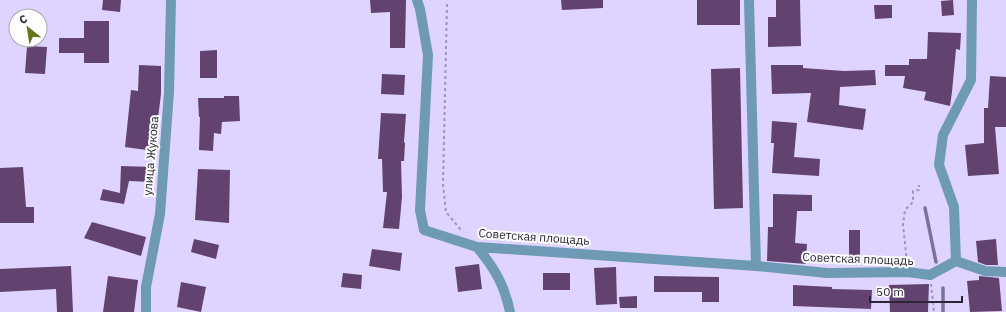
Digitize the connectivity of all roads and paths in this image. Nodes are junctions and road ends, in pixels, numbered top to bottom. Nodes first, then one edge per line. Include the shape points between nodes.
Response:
1 (171, 0) edge
2 (417, 0) edge
3 (749, 0) edge
4 (972, 0) edge
5 (446, 4) dead end
6 (918, 185) dead end
7 (461, 230) dead end
8 (477, 247) junction
9 (956, 261) junction
10 (756, 266) junction
11 (908, 272) junction
12 (1006, 272) edge
13 (930, 275) junction
14 (146, 312) edge
15 (510, 312) edge
16 (934, 312) edge

1 - 14 street, улица Жукова via 169,92 160,214 146,287
2 - 8 street, Советская площадь via 428,55 420,210 424,230
3 - 10 street
4 - 9 street via 971,80 943,135 939,164 954,207
5 - 7 path via 443,184 446,212
6 - 11 path via 919,190 913,191 913,202 905,210 903,225
8 - 10 street, Советская площадь
8 - 15 street via 492,266 506,293
9 - 12 street via 985,271
9 - 13 street
10 - 11 street, Советская площадь via 827,273
11 - 13 street, Советская площадь
13 - 16 path

